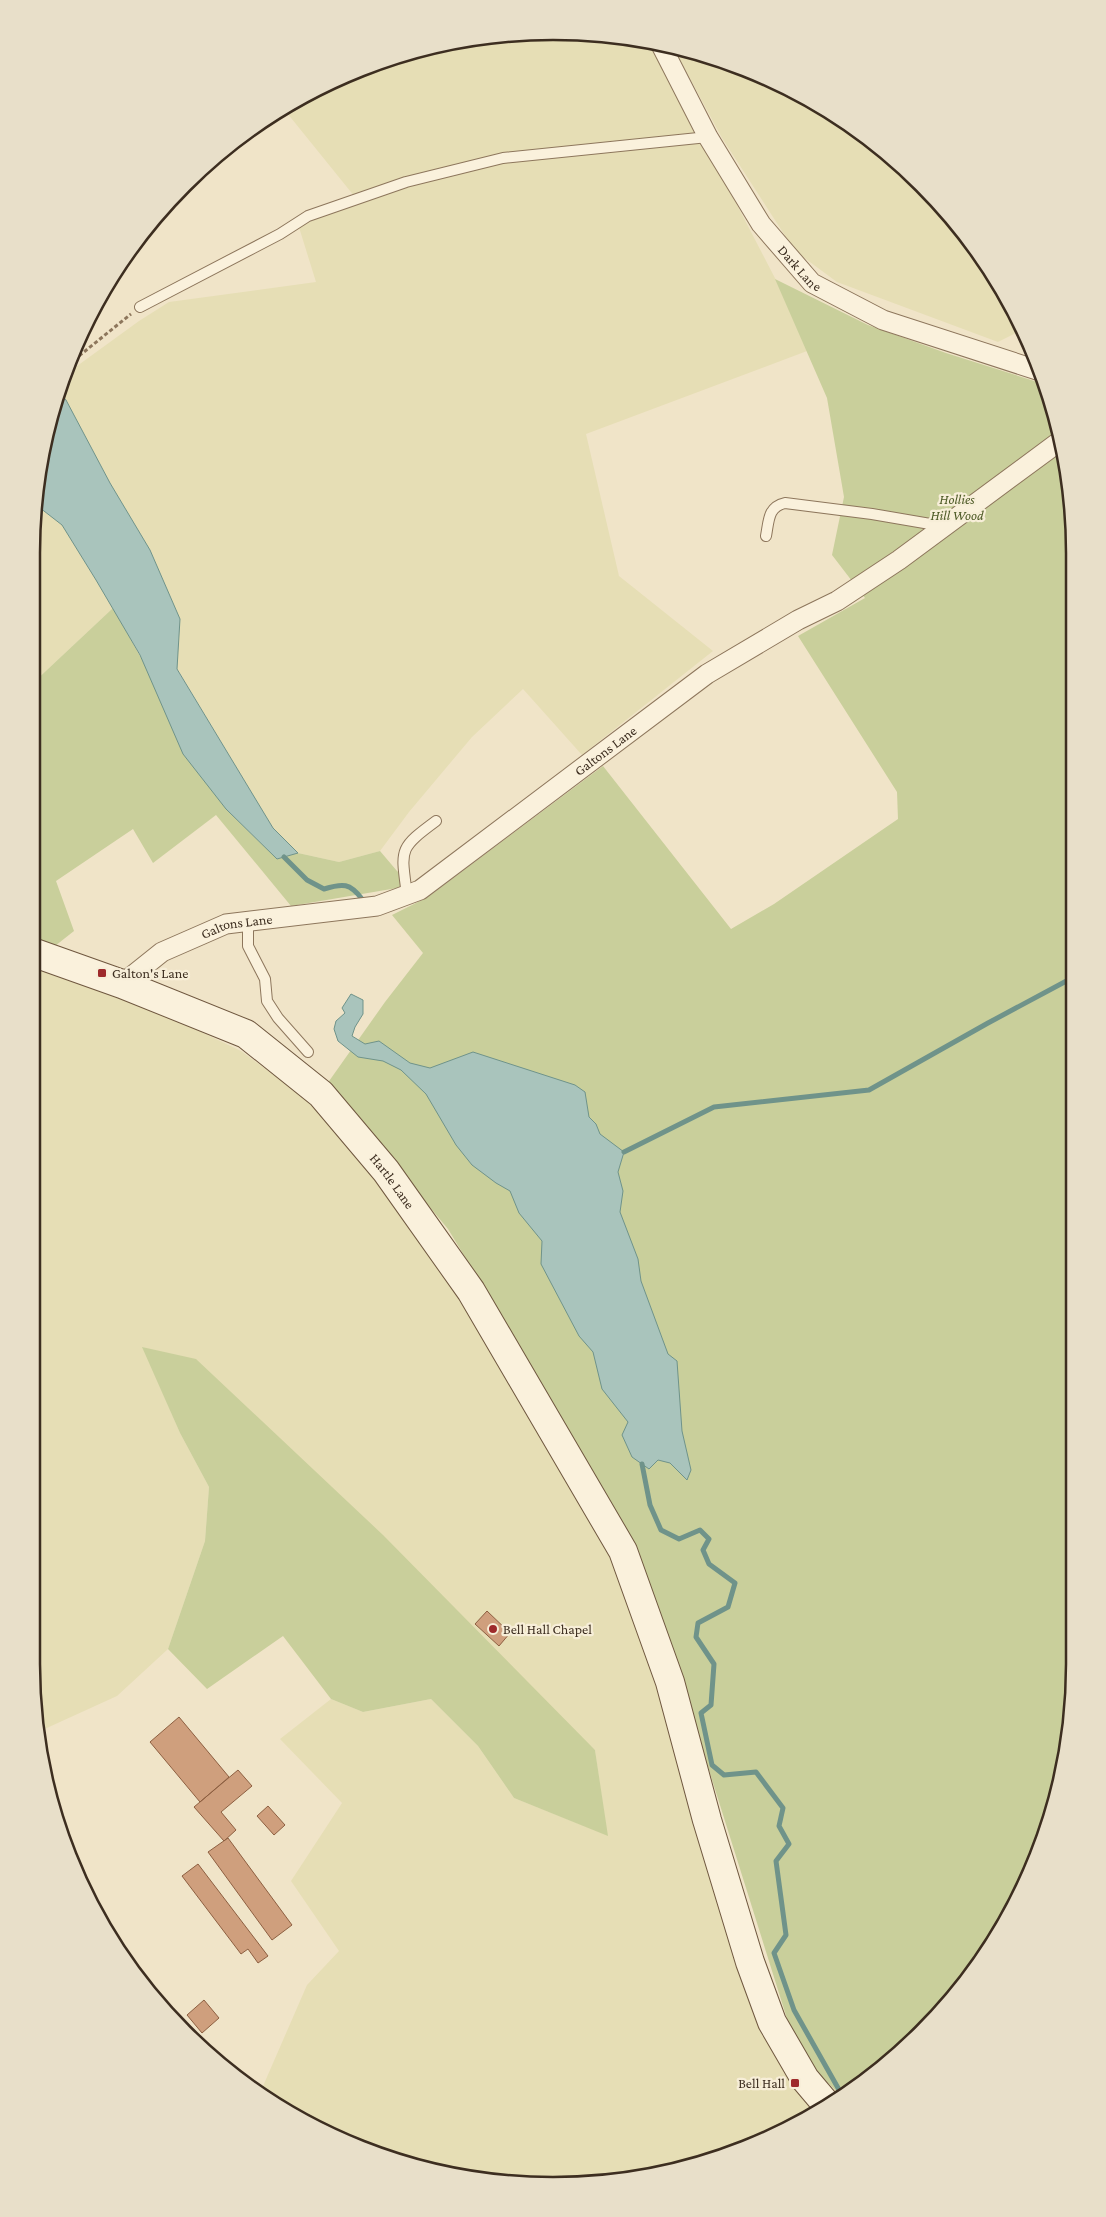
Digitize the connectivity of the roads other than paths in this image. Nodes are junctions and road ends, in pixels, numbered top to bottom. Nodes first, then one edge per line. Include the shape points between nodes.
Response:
1 (665, 53) edge
2 (708, 137) junction
3 (140, 307) road end
4 (1031, 368) edge
5 (1054, 444) edge
6 (942, 526) junction
7 (766, 536) dead end
8 (436, 821) dead end
9 (406, 895) junction
10 (248, 921) junction
11 (40, 955) edge
12 (122, 984) junction
13 (308, 1052) dead end
14 (823, 2100) edge

1 - 2 street, Dark Lane
2 - 3 lane via 503,158 406,182 308,216
2 - 4 street, Dark Lane via 761,224 812,283 884,320
5 - 6 street, Galtons Lane
6 - 7 lane via 785,503 770,511
6 - 9 street, Galtons Lane via 899,560 837,601 798,620 707,674 420,890
8 - 9 lane via 405,847
9 - 10 street, Galtons Lane via 377,906
10 - 12 street, Galtons Lane via 226,924 162,952
10 - 13 lane via 248,946 264,979 267,1001
11 - 12 main road, Hartle Lane
12 - 14 main road, Hartle Lane via 246,1034 321,1094 386,1171 471,1291 623,1551 670,1682 750,1962 772,2022 804,2079

